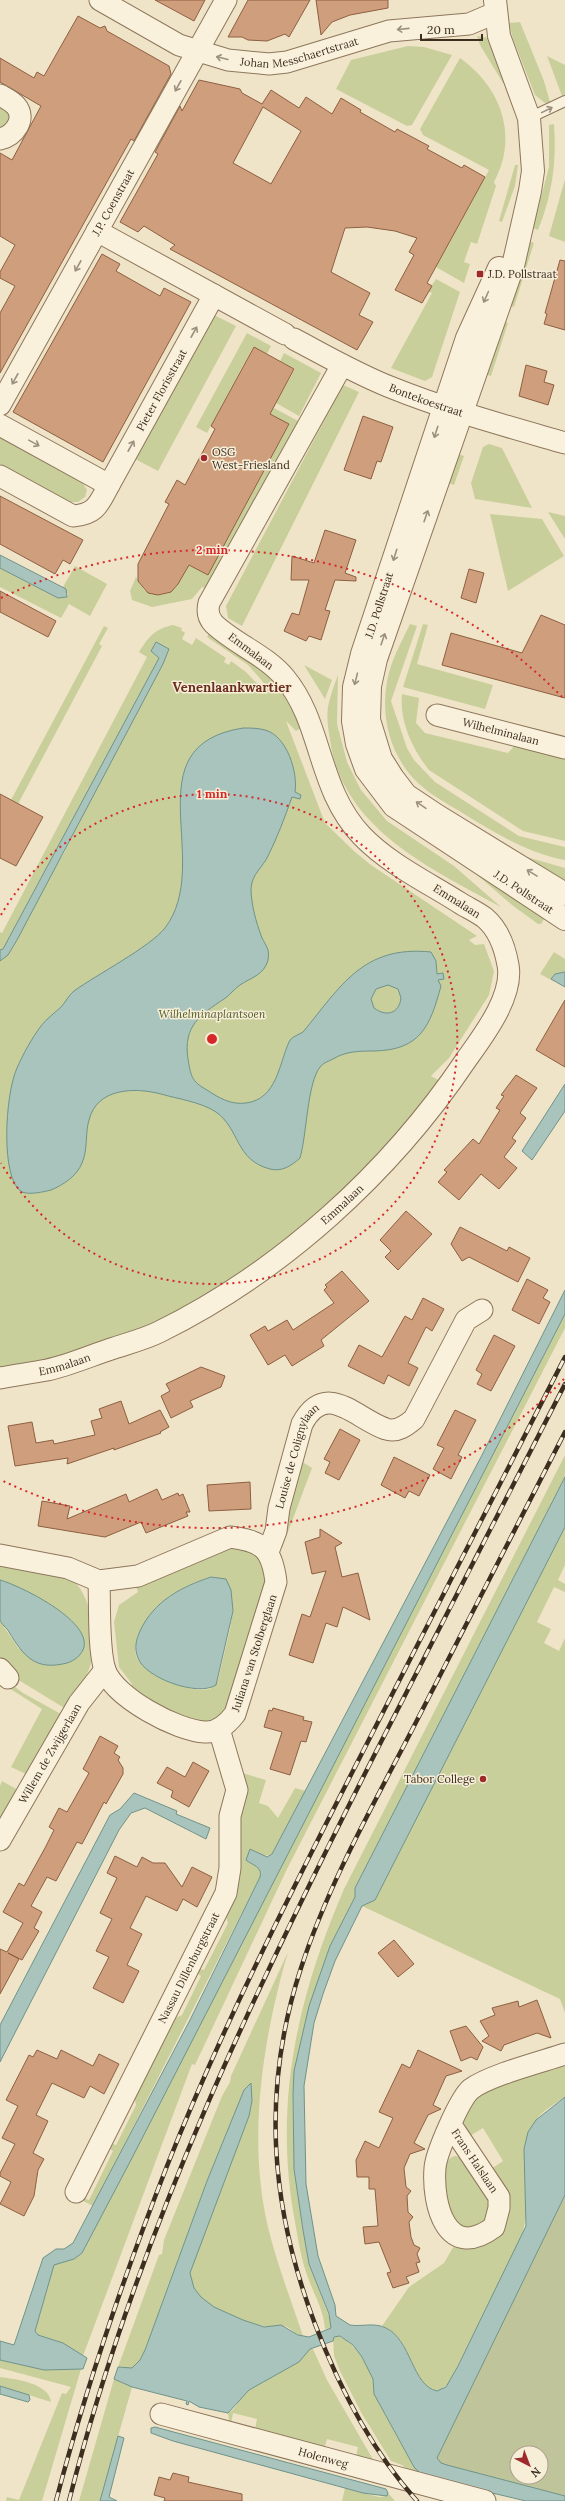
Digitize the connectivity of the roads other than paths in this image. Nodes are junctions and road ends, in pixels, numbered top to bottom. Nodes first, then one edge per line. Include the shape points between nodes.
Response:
1 (100, 0) edge
2 (226, 0) edge
3 (495, 6) edge
4 (197, 52) junction
5 (0, 95) edge
6 (565, 101) edge
7 (529, 118) junction
8 (0, 139) edge
9 (97, 232) junction
10 (214, 295) junction
11 (342, 365) junction
12 (0, 405) edge
13 (453, 410) junction
14 (0, 425) edge
15 (565, 443) edge
16 (0, 476) edge
17 (109, 485) junction
18 (438, 716) dead end
19 (565, 748) edge
20 (565, 894) edge
21 (565, 919) edge
22 (482, 1310) dead end
23 (0, 1378) edge
24 (268, 1552) junction
25 (0, 1555) edge
26 (99, 1581) junction
27 (105, 1670) junction
28 (219, 1729) junction
29 (0, 1840) edge
30 (565, 2054) edge
31 (451, 2125) junction
32 (76, 2192) dead end
33 (161, 2414) dead end
34 (486, 2501) edge

1 - 4 street, Johan Messchaertstraat via 179,45
2 - 4 street, J.P. Coenstraat
3 -> 4 street, Johan Messchaertstraat via 469,24 389,31 287,62 269,64 228,60
3 - 7 street, J.D. Pollstraat via 499,36
4 -> 9 street, J.P. Coenstraat
5 - 8 street via 16,106 20,115 15,131
7 -> 6 lane
7 - 13 street, J.D. Pollstraat via 533,171 513,266
9 - 10 street, Bontekoestraat
9 -> 12 street, J.P. Coenstraat
10 - 11 street, Bontekoestraat
17 -> 10 street, Pieter Florisstraat
11 - 13 street, Bontekoestraat
11 - 23 street, Emmalaan via 209,603 207,612 213,623 270,664 285,678 304,708 332,794 362,837 390,859 485,918 498,934 509,967 508,984 502,1002 487,1030 416,1127 343,1204 262,1270 226,1296 156,1333 49,1370
13 - 15 street, Bontekoestraat
20 -> 13 street, J.D. Pollstraat via 406,794 381,759 369,720 370,686 376,659
13 -> 21 street, J.D. Pollstraat via 362,654 354,687 353,721 358,744 366,769 394,806
14 -> 17 street
16 - 17 street, Pieter Florisstraat via 73,516 86,515 96,509
18 - 19 street, Wilhelminalaan
22 - 24 street, Louise de Colignylaan via 466,1320 414,1419 406,1426 387,1430 345,1407 332,1403 319,1405 309,1412 302,1424 279,1508 276,1531
24 - 26 street via 248,1539 230,1537 138,1576
24 - 28 street, Juliana van Stolberglaan via 274,1566 276,1582 235,1714
25 - 26 street via 68,1568
26 - 27 street
27 - 28 street via 112,1684 122,1694 161,1717 205,1732
27 - 29 street, Willem de Zwijgerlaan via 79,1703
28 - 32 street, Nassau Dillenburgstraat via 237,1790 230,1816 230,1868 226,1893
30 - 31 street, Frans Halslaan via 480,2084 463,2096
31 - 31 street, Frans Halslaan via 434,2168 439,2214 450,2232 457,2236 474,2237 494,2227 499,2197
33 - 34 street, Holenweg

